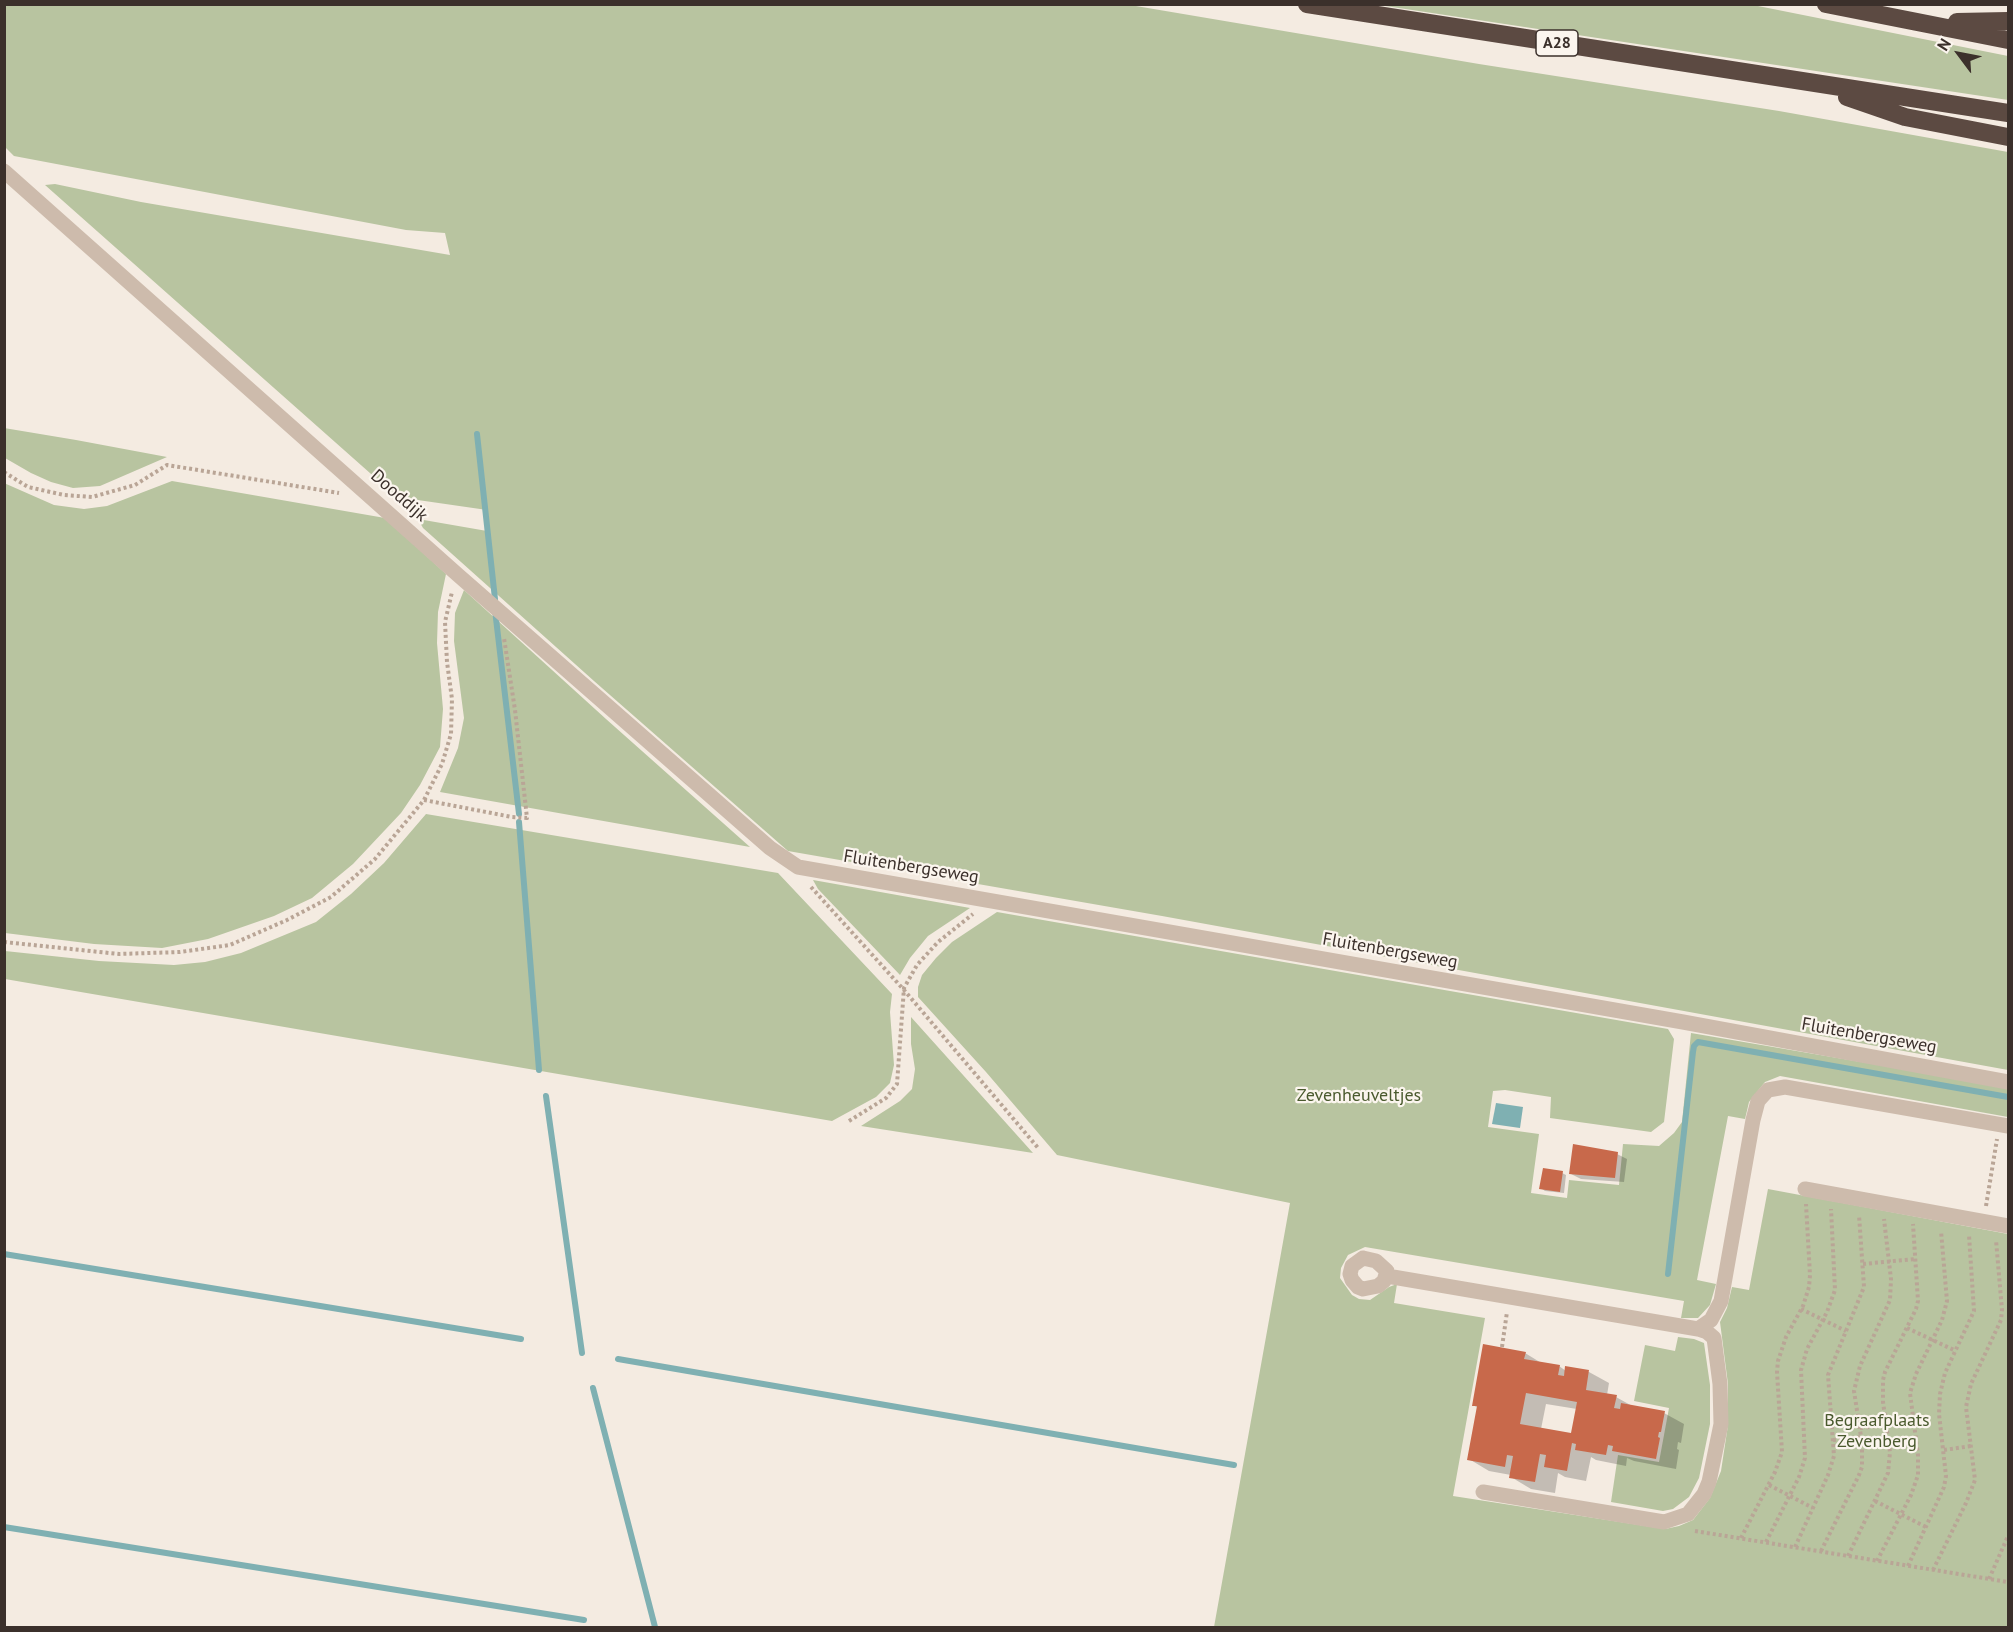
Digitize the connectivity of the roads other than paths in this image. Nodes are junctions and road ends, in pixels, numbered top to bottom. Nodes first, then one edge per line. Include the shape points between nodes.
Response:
1 (1308, 4) edge
2 (1826, 4) edge
3 (2008, 21) edge
4 (1919, 22) junction
5 (2008, 40) edge
6 (1806, 82) junction
7 (2008, 113) edge
8 (2008, 137) edge
9 (4, 171) edge
10 (770, 849) joint
11 (2008, 1082) edge
12 (2004, 1125) edge
13 (1805, 1189) road end
14 (1989, 1223) edge
15 (1387, 1276) dead end
16 (1698, 1329) junction
17 (1483, 1492) dead end

1 - 6 highway, A28
2 - 4 highway
3 - 4 highway
4 - 5 highway
6 - 7 highway, A28
6 - 8 highway, A28 via 1905,117
9 - 10 street, Dooddijk
10 - 11 street, Fluitenbergseweg via 791,864 812,870
12 - 16 street via 1785,1087 1768,1090 1758,1101 1753,1120 1721,1301 1711,1320
13 - 14 street
15 - 16 street
16 - 17 street via 1714,1338 1721,1424 1704,1494 1688,1514 1664,1521

